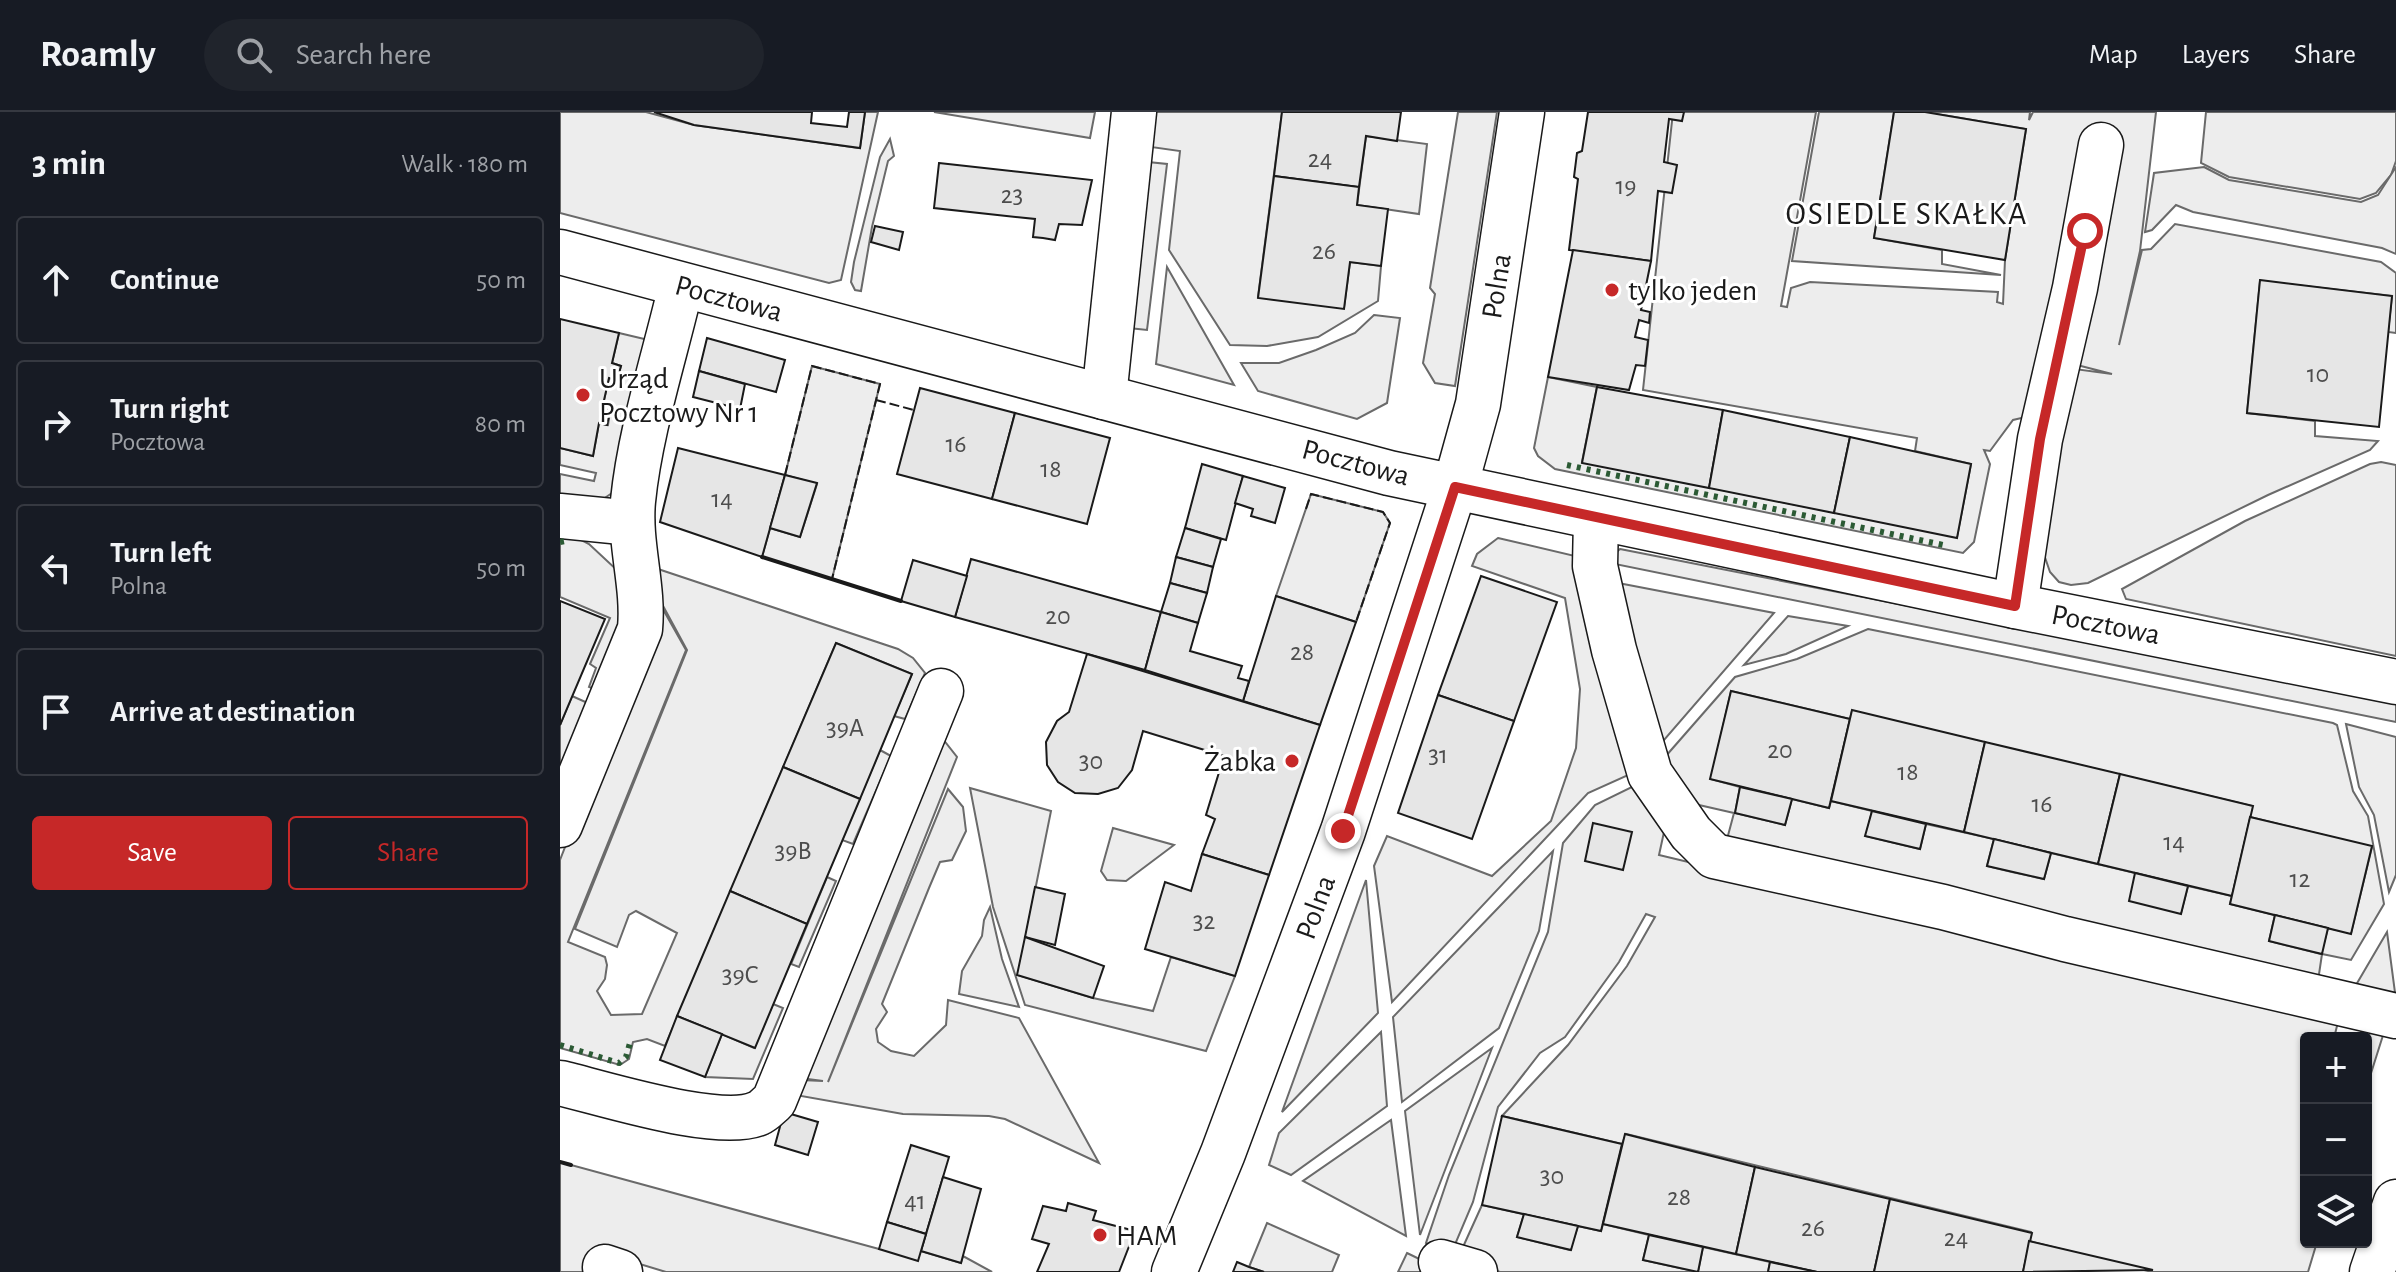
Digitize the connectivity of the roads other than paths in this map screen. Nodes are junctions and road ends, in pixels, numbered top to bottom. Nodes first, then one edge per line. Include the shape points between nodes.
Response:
1 (1134, 112) edge
2 (1522, 112) edge
3 (2101, 145) dead end
4 (560, 252) edge
5 (681, 286) junction
6 (1104, 397) junction
7 (1455, 487) junction
8 (560, 516) edge
9 (1596, 519) junction
10 (632, 523) junction
11 (2015, 606) junction
12 (2396, 682) edge
13 (941, 691) dead end
14 (560, 825) edge
15 (2396, 1016) edge
16 (560, 1083) edge
17 (2396, 1203) edge
18 (1174, 1272) edge
19 (2372, 1272) edge

1 - 6 street
2 - 7 street, Polna via 1478,404
3 - 11 street via 2040,439
4 - 5 street, Pocztowa
5 - 6 street, Pocztowa
5 - 10 street via 638,472
6 - 7 street, Pocztowa
7 - 9 street, Pocztowa
7 - 18 street, Polna via 1343,831
8 - 10 street
9 - 11 street, Pocztowa
9 - 15 street via 1595,566 1650,774 1714,856
10 - 14 street via 640,629
11 - 12 street, Pocztowa
13 - 16 street via 774,1101 760,1113 708,1116
17 - 19 street

